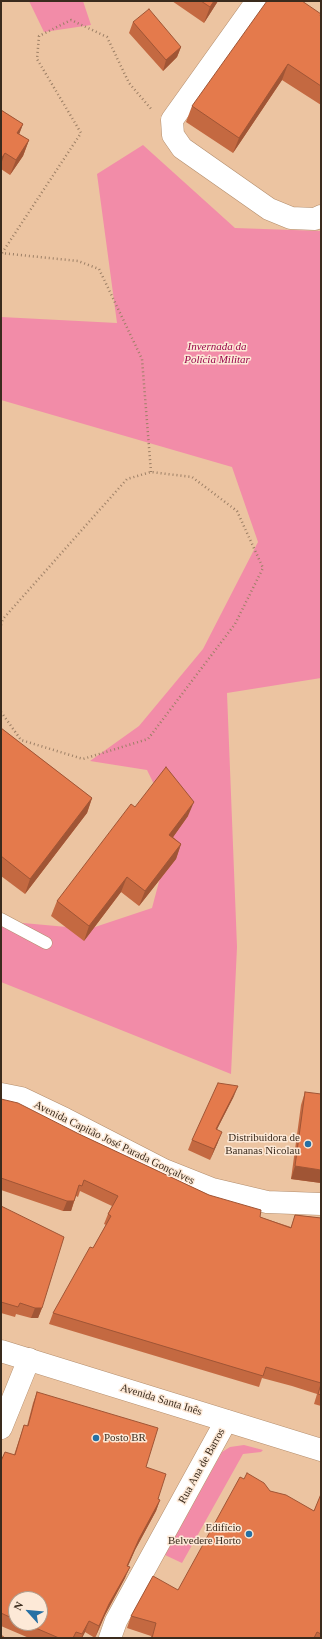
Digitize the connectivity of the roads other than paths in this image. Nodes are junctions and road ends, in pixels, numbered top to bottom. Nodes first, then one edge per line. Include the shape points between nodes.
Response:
1 (257, 1) edge
2 (321, 216) edge
3 (1, 919) edge
4 (46, 943) dead end
5 (1, 1094) edge
6 (321, 1204) edge
7 (1, 1351) edge
8 (28, 1359) junction
9 (226, 1421) junction
10 (1, 1428) edge
11 (321, 1450) edge
12 (110, 1638) edge

1 - 2 street via 172,120 173,135 182,148 269,209 291,218
3 - 4 lane
5 - 6 street, Avenida Capitão José Parada Gonçalves via 27,1101 164,1170 212,1189 267,1202
7 - 8 street, Avenida Santa Inês
8 - 9 street, Avenida Santa Inês
8 - 10 street
9 - 11 street, Avenida Santa Inês
9 - 12 street, Rua Ana de Barros via 116,1621

